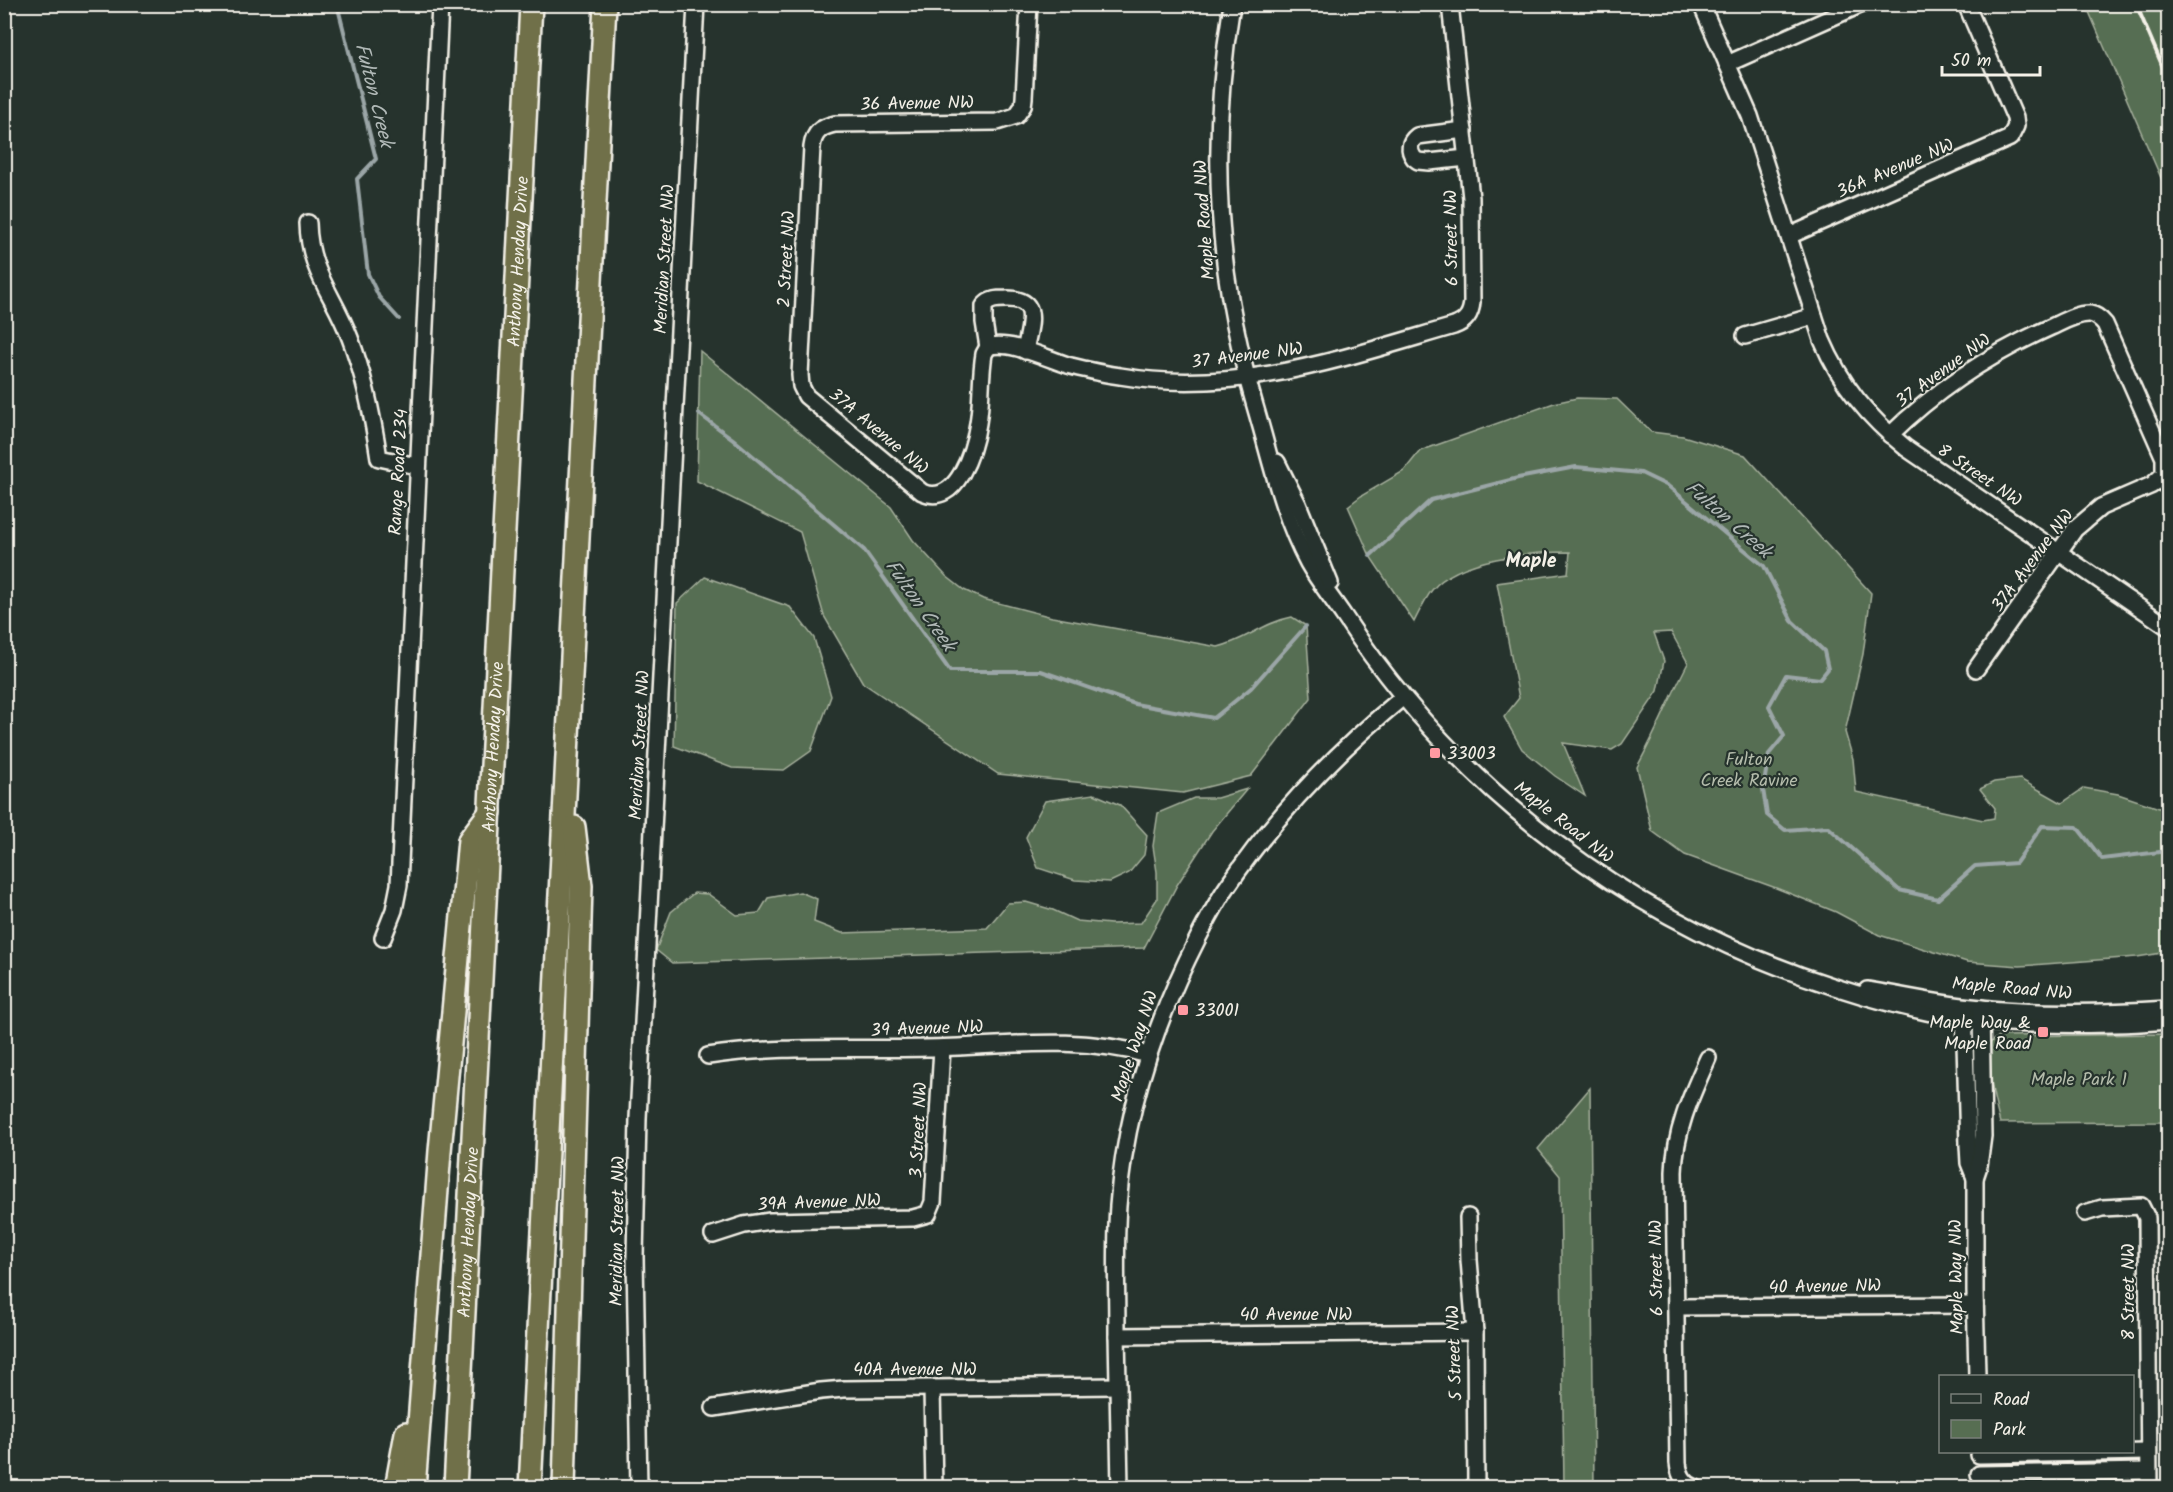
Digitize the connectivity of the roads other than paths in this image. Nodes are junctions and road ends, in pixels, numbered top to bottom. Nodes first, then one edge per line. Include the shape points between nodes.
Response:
1 (440, 4) edge
2 (531, 4) edge
3 (605, 4) edge
4 (696, 4) edge
5 (1029, 4) edge
6 (1232, 4) edge
7 (1450, 4) edge
8 (1701, 4) edge
9 (1862, 4) edge
10 (1966, 4) edge
11 (1727, 64) junction
12 (819, 130) joint
13 (1464, 130) junction
14 (1467, 158) junction
15 (308, 223) dead end
16 (1789, 236) junction
17 (1468, 316) joint
18 (1814, 316) junction
19 (1745, 336) dead end
20 (988, 347) junction
21 (1025, 351) junction
22 (1247, 378) junction
23 (804, 391) joint
24 (1890, 435) junction
25 (417, 466) junction
26 (2164, 474) joint
27 (2058, 551) junction
28 (2169, 627) edge
29 (1976, 669) dead end
30 (1402, 698) junction
31 (567, 776) junction
32 (490, 812) junction
33 (383, 938) dead end
34 (2169, 1009) edge
35 (1964, 1013) junction
36 (1981, 1015) junction
37 (2169, 1021) edge
38 (942, 1048) junction
39 (1148, 1055) junction
40 (708, 1056) dead end
41 (1708, 1058) dead end
42 (1975, 1178) junction
43 (2085, 1213) dead end
44 (928, 1214) joint
45 (1468, 1217) dead end
46 (713, 1235) dead end
47 (569, 1270) junction
48 (1975, 1305) junction
49 (1676, 1307) junction
50 (1474, 1332) junction
51 (425, 1335) junction
52 (1117, 1336) junction
53 (1977, 1375) edge
54 (1118, 1386) junction
55 (932, 1389) junction
56 (714, 1408) dead end
57 (2134, 1452) edge
58 (2148, 1452) junction
59 (1979, 1453) edge
60 (2148, 1471) junction
61 (1979, 1481) edge
62 (1691, 1485) edge
63 (396, 1488) edge
64 (414, 1488) edge
65 (455, 1488) edge
66 (530, 1488) edge
67 (564, 1488) edge
68 (579, 1488) edge
69 (639, 1488) edge
70 (934, 1488) edge
71 (1120, 1488) edge
72 (1476, 1488) edge
73 (2149, 1488) edge

1 - 25 street, Range Road 234
2 - 32 highway, Anthony Henday Drive
3 - 31 highway
4 - 69 street, Meridian Street NW via 638,1128 635,1268
5 - 12 street, 36 Avenue NW via 1024,98 1016,116 997,122 835,124
6 - 22 street, Maple Road NW via 1224,52 1218,150 1232,308
7 - 13 street, 6 Street NW
8 - 11 street, 8 Street NW
9 - 11 street
10 - 16 street, 36A Avenue NW via 2013,110 2014,132 2010,138
11 - 16 street, 8 Street NW via 1750,116
12 - 23 street, 2 Street NW via 813,137 807,217 800,375
13 - 14 street, 6 Street NW
13 - 14 street via 1417,136 1410,150 1414,158 1423,162
14 - 17 street, 6 Street NW via 1472,234 1472,302
15 - 25 street via 314,266 350,337 366,386 379,459
16 - 18 street, 8 Street NW
17 - 22 street, 37 Avenue NW via 1460,324 1319,365
18 - 19 street
18 - 24 street, 8 Street NW via 1829,357 1846,386 1859,405
20 - 21 street, 37 Avenue NW via 1000,345
20 - 21 street via 984,306 995,299 1016,299 1027,303 1031,312
20 - 23 street, 37A Avenue NW via 984,354 978,425 968,458 951,488 941,495 928,495 917,488
21 - 22 street, 37 Avenue NW via 1085,369 1142,380
22 - 30 street, Maple Road NW via 1262,429 1346,619
24 - 26 street, 37 Avenue NW via 1936,394 1992,356 2068,319 2089,314 2105,324 2164,458
24 - 27 street, 8 Street NW
25 - 33 street, Range Road 234 via 399,885
26 - 27 street, 37A Avenue NW via 2152,484 2092,513
27 - 28 street, 8 Street NW
27 - 29 street, 37A Avenue NW
30 - 35 street, Maple Road NW via 1505,803 1552,842 1671,919 1749,956 1817,982
30 - 39 street, Maple Way NW via 1302,792 1225,889 1172,992
31 - 47 highway via 581,886
31 - 66 highway
32 - 51 highway via 468,840
32 - 65 highway, Anthony Henday Drive
34 - 36 street, Maple Road NW
35 - 36 street, Maple Road NW
35 - 42 street, Maple Way NW via 1969,1163
36 - 37 street, Maple Road NW via 2086,1025
36 - 42 street, Maple Way NW via 1983,1137
38 - 39 street, 39 Avenue NW via 1066,1042 1111,1046
38 - 40 street, 39 Avenue NW via 748,1051
38 - 44 street, 3 Street NW via 933,1202
39 - 52 street, Maple Way NW via 1128,1132 1118,1204
41 - 49 street, 6 Street NW via 1682,1118 1676,1145
42 - 48 street, Maple Way NW
43 - 58 street, 8 Street NW via 2141,1206 2146,1218
44 - 46 street, 39A Avenue NW via 913,1218 770,1221
45 - 50 street, 5 Street NW
47 - 67 highway
47 - 68 highway via 577,1346
48 - 49 street, 40 Avenue NW
48 - 53 street, Maple Way NW
49 - 62 street, 6 Street NW via 1678,1463
50 - 52 street, 40 Avenue NW
50 - 72 street, 5 Street NW
51 - 63 highway
51 - 64 highway
52 - 54 street, Maple Way NW
54 - 55 street, 40A Avenue NW
54 - 71 street, Maple Way NW
55 - 56 street, 40A Avenue NW via 821,1391
55 - 70 street
57 - 58 street
58 - 60 street, 8 Street NW
59 - 61 street
60 - 61 street
60 - 73 street, 8 Street NW

